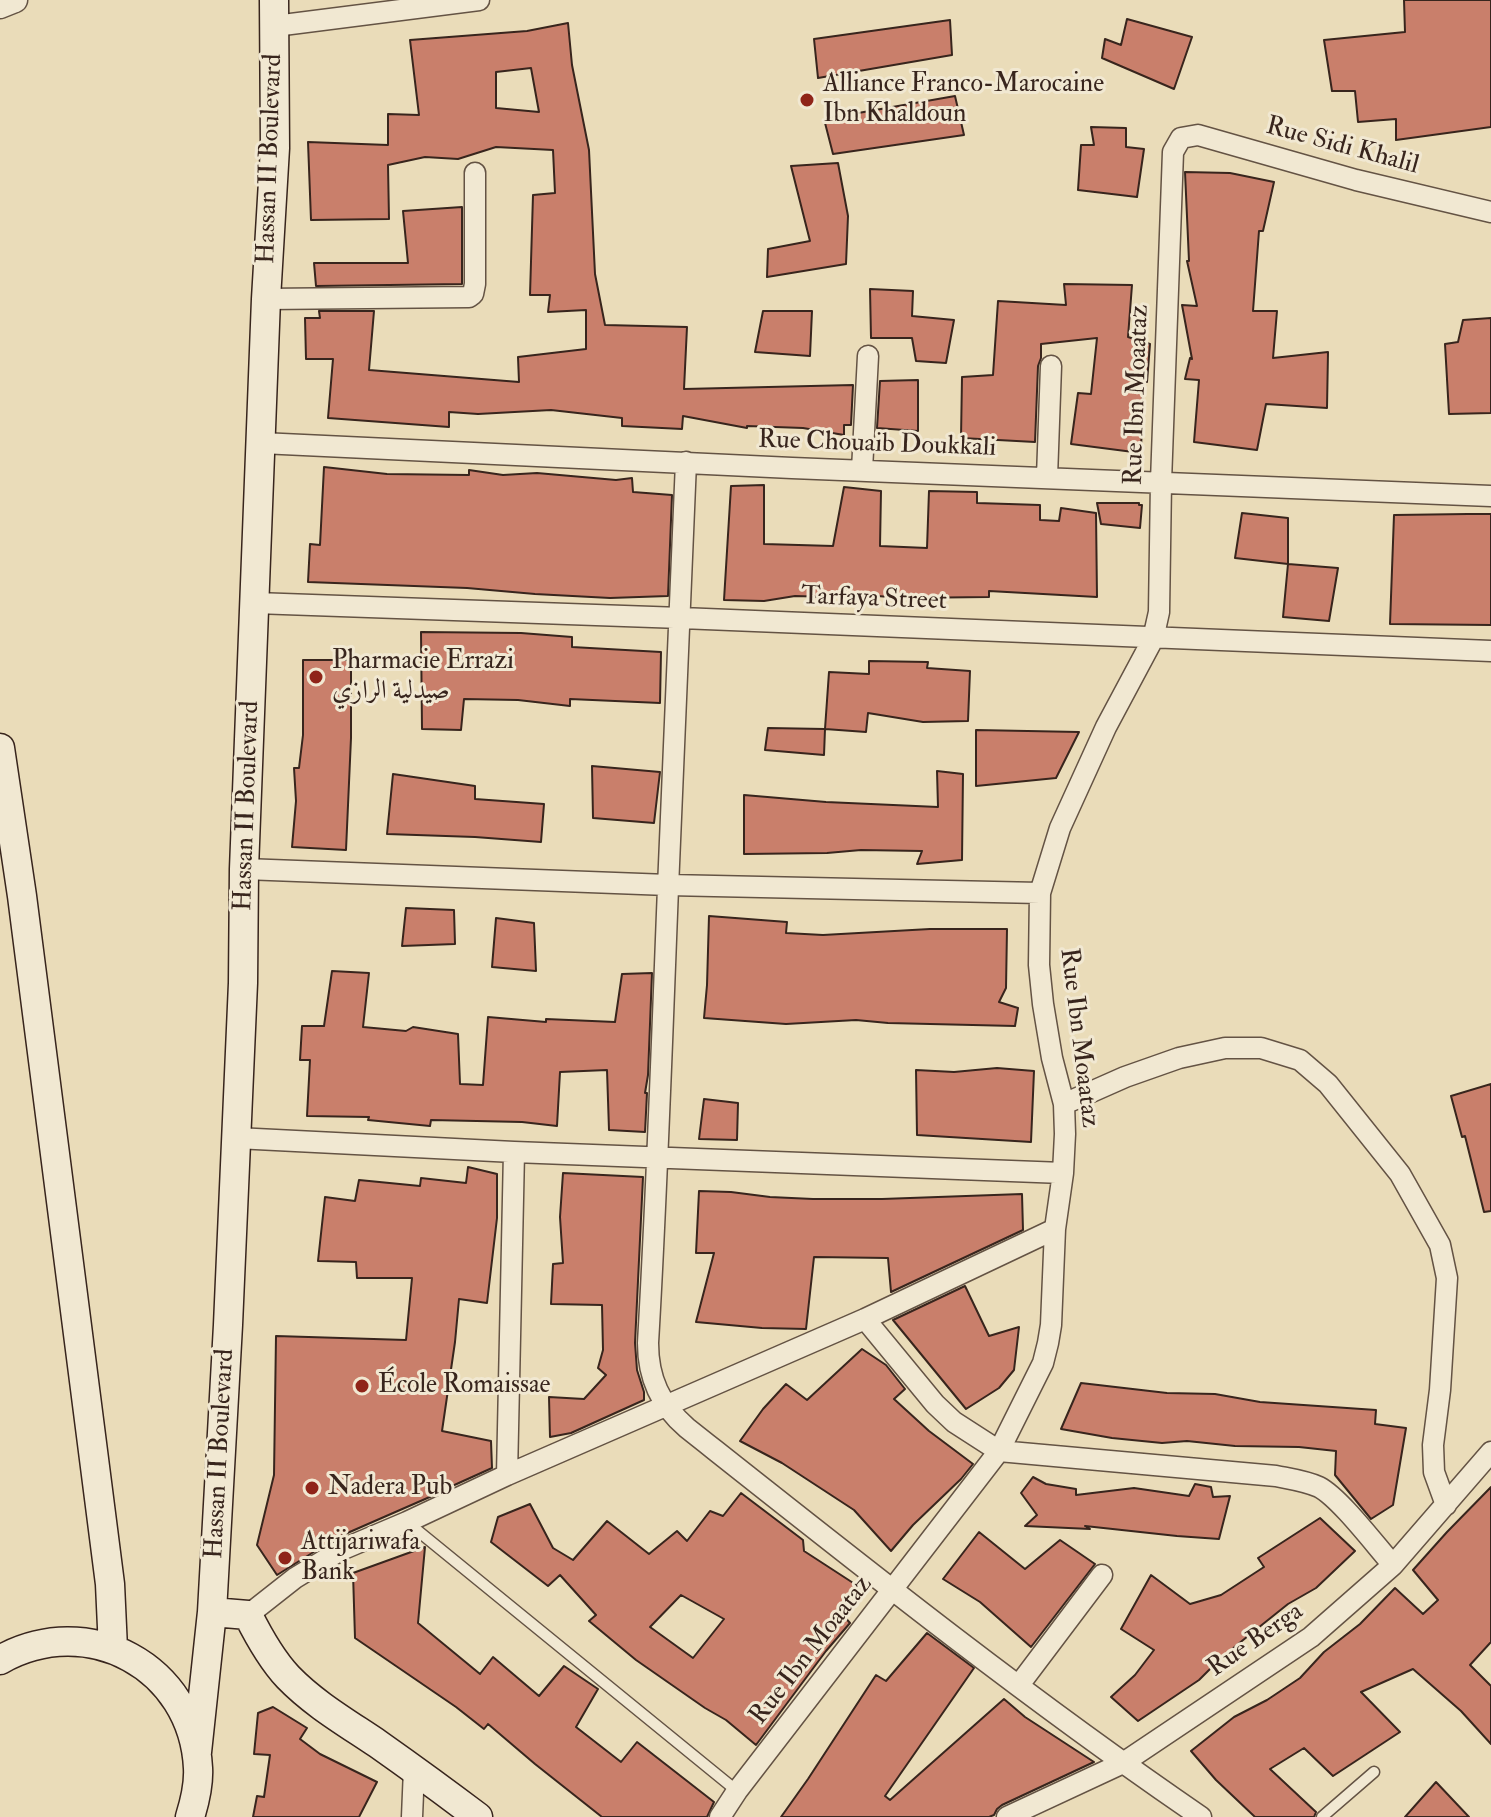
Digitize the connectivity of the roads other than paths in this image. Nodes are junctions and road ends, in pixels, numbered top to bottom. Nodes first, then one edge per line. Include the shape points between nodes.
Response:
1 (15, 0) edge
2 (479, 0) edge
3 (0, 6) edge
4 (274, 13) edge
5 (1181, 138) joint
6 (475, 173) dead end
7 (1491, 212) edge
8 (266, 299) junction
9 (868, 356) dead end
10 (1051, 366) dead end
11 (261, 443) junction
12 (686, 462) junction
13 (862, 470) junction
14 (1047, 477) junction
15 (1161, 482) junction
16 (1491, 496) edge
17 (255, 603) junction
18 (681, 618) junction
19 (1153, 639) junction
20 (1491, 651) edge
21 (0, 748) edge
22 (8, 858) edge
23 (244, 869) junction
24 (668, 885) junction
25 (1040, 893) junction
26 (1064, 1104) junction
27 (236, 1138) junction
28 (514, 1152) junction
29 (659, 1157) junction
30 (1063, 1173) junction
31 (1055, 1229) junction
32 (865, 1319) junction
33 (665, 1406) junction
34 (999, 1451) junction
35 (1491, 1452) edge
36 (507, 1475) junction
37 (1446, 1505) junction
38 (407, 1522) junction
39 (1393, 1565) junction
40 (1102, 1575) dead end
41 (892, 1590) junction
42 (212, 1612) junction
43 (248, 1615) junction
44 (113, 1649) junction
45 (0, 1660) edge
46 (1019, 1685) junction
47 (197, 1752) junction
48 (1123, 1763) junction
49 (414, 1769) junction
50 (1374, 1772) dead end
51 (737, 1791) junction
52 (196, 1809) edge
53 (412, 1817) edge
54 (478, 1817) edge
55 (720, 1817) edge
56 (1007, 1817) edge
57 (1201, 1817) edge
58 (1322, 1817) edge

1 - 3 street
2 - 4 street
4 - 8 main road, Hassan II Boulevard via 275,148
5 - 7 street, Rue Sidi Khalil via 1198,135
5 - 15 street, Rue Ibn Moaataz via 1173,152
6 - 8 street via 475,284 469,297
8 - 11 main road, Hassan II Boulevard
9 - 13 street
10 - 14 street
11 - 12 street, Rue Chouaib Doukkali
11 - 17 main road, Hassan II Boulevard
12 - 13 street, Rue Chouaib Doukkali
12 - 18 street
13 - 14 street, Rue Chouaib Doukkali
14 - 15 street, Rue Chouaib Doukkali
15 - 16 street, Rue Chouaib Doukkali
15 - 19 street, Rue Ibn Moaataz via 1159,612
17 - 18 street, Tarfaya Street
17 - 23 main road, Hassan II Boulevard
18 - 19 street, Tarfaya Street
18 - 24 street
19 - 20 street, Tarfaya Street
19 - 25 street, Rue Ibn Moaataz via 1060,828
21 - 22 main road
22 - 44 main road via 110,1584
23 - 24 street
23 - 27 main road, Hassan II Boulevard
24 - 25 street
24 - 29 street
25 - 26 street, Rue Ibn Moaataz via 1043,1004
26 - 30 street, Rue Ibn Moaataz
26 - 37 street via 1179,1058 1225,1048 1261,1048 1300,1060 1328,1084 1400,1174 1440,1245 1447,1278 1433,1445 1434,1472
27 - 28 street
27 - 42 main road, Hassan II Boulevard
28 - 29 street
28 - 36 street
29 - 30 street
29 - 33 street via 648,1360
30 - 31 street, Rue Ibn Moaataz
31 - 32 street
31 - 34 street, Rue Ibn Moaataz via 1051,1325 1043,1363
32 - 33 street
32 - 34 street via 935,1404
33 - 36 street
33 - 41 street
34 - 39 street via 1305,1482 1336,1500
34 - 41 street, Rue Ibn Moaataz
35 - 37 street, Rue Berga
36 - 38 street
37 - 39 street, Rue Berga
38 - 43 street via 314,1565
38 - 51 lane
39 - 48 street, Rue Berga via 1311,1637
40 - 46 street
41 - 46 street
41 - 51 street, Rue Ibn Moaataz
42 - 43 main road
42 - 47 main road, Hassan II Boulevard
43 - 49 main road via 287,1676
44 - 45 main road via 63,1641 38,1644
44 - 47 main road via 153,1672 169,1689 182,1708
46 - 48 street
47 - 52 main road
48 - 56 street, Rue Berga
48 - 57 street
49 - 53 street
49 - 54 main road
50 - 58 lane
51 - 55 street, Rue Ibn Moaataz

